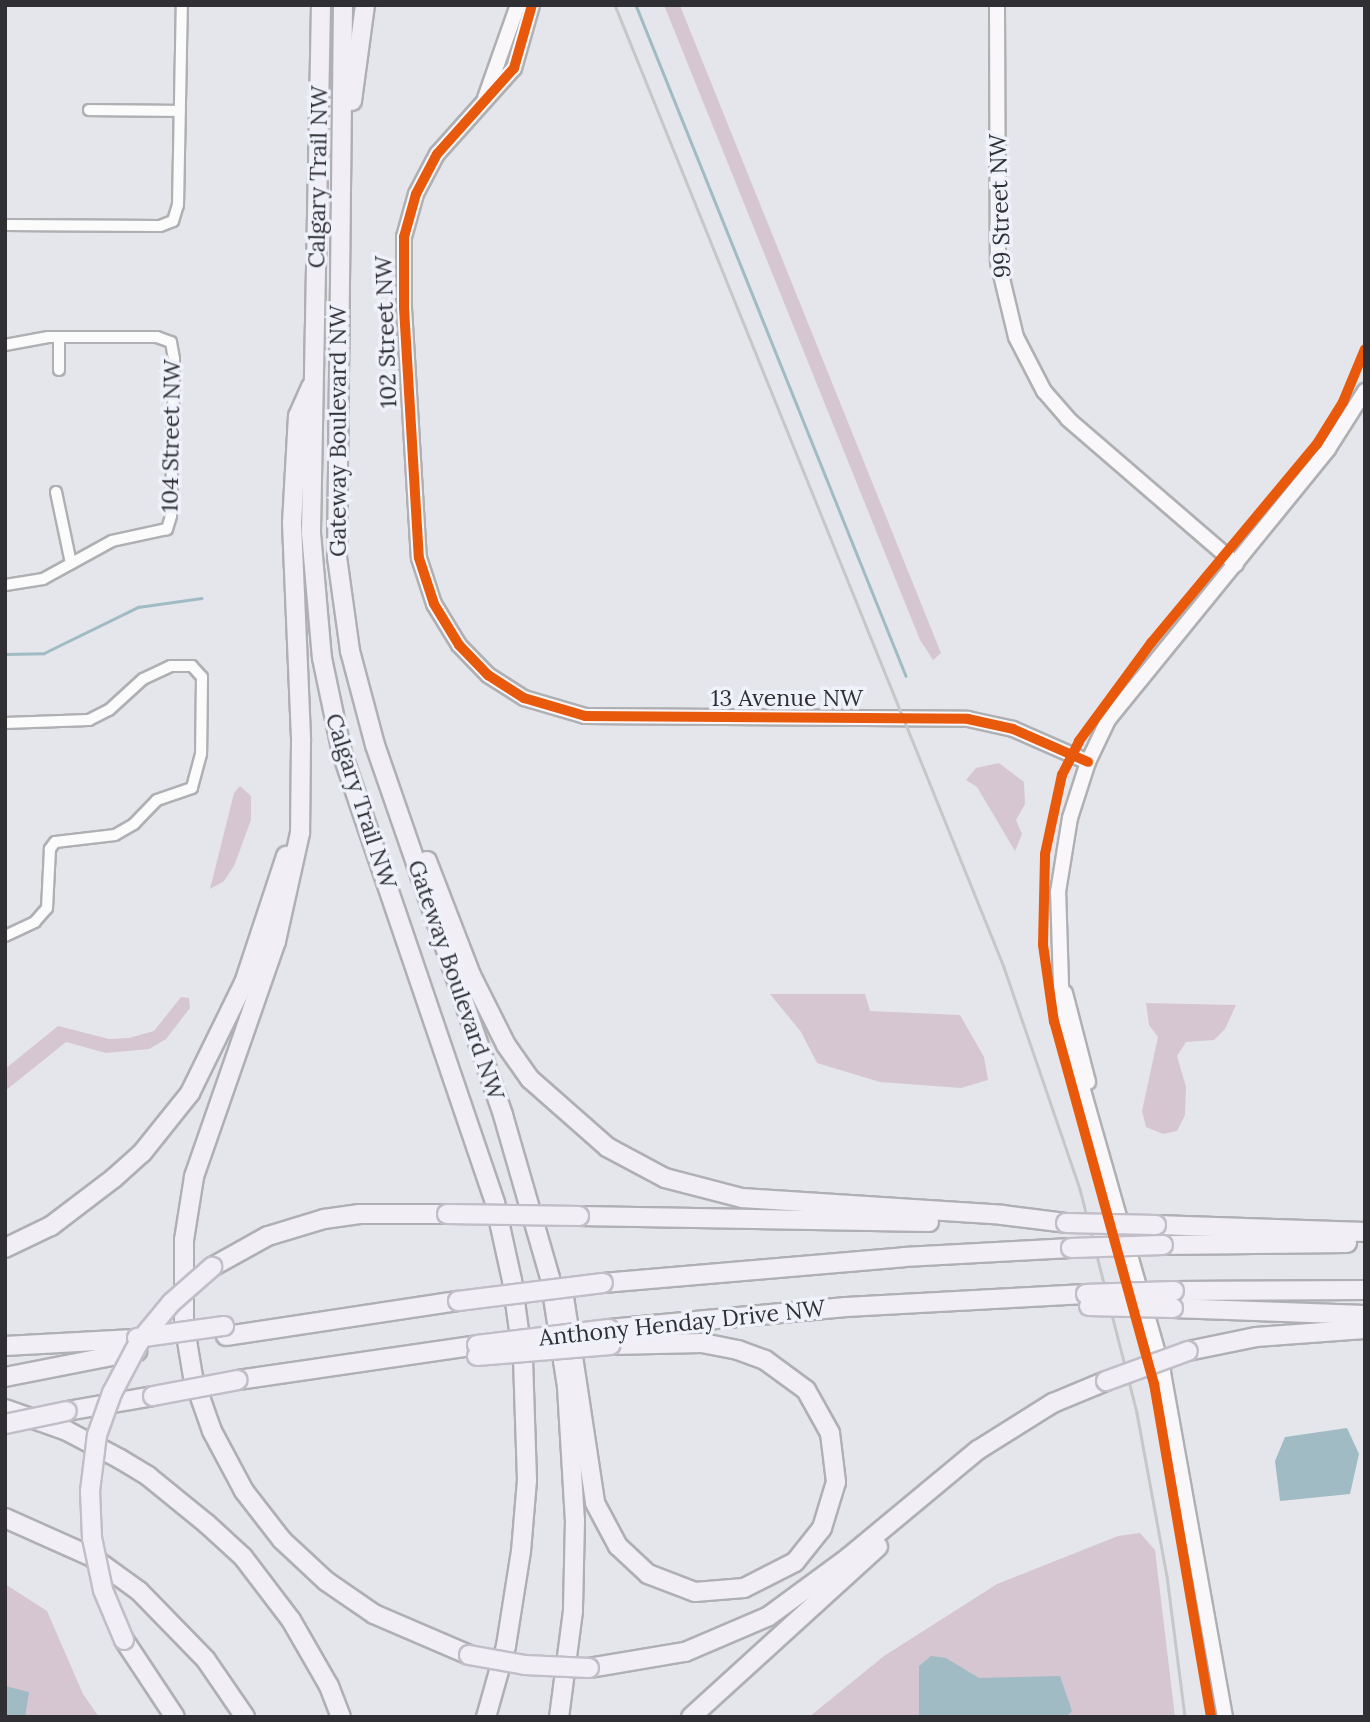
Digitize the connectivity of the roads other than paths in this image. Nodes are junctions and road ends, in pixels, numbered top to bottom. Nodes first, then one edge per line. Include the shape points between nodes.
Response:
1 (182, 5) edge
2 (321, 5) edge
3 (343, 5) edge
4 (365, 5) edge
5 (518, 5) edge
6 (532, 5) edge
7 (998, 5) edge
8 (484, 99) junction
9 (89, 110) dead end
10 (180, 111) junction
11 (340, 198) junction
12 (5, 225) edge
13 (59, 337) junction
14 (5, 345) edge
15 (59, 370) dead end
16 (314, 380) junction
17 (1365, 391) edge
18 (56, 492) dead end
19 (71, 563) junction
20 (1236, 564) junction
21 (5, 585) edge
22 (488, 675) joint
23 (5, 723) edge
24 (374, 744) junction
25 (1088, 762) junction
26 (302, 793) junction
27 (5, 936) edge
28 (503, 1115) junction
29 (1066, 1223) junction
30 (1365, 1232) edge
31 (1365, 1243) edge
32 (5, 1248) edge
33 (1365, 1290) edge
34 (1173, 1299) junction
35 (1365, 1315) edge
36 (1365, 1329) edge
37 (610, 1337) junction
38 (136, 1345) junction
39 (5, 1346) edge
40 (5, 1377) edge
41 (1081, 1392) junction
42 (5, 1409) edge
43 (5, 1424) edge
44 (5, 1518) edge
45 (175, 1717) edge
46 (245, 1717) edge
47 (341, 1717) edge
48 (486, 1717) edge
49 (559, 1717) edge
50 (691, 1717) edge
51 (1224, 1717) edge

1 - 10 street
2 - 16 highway, Calgary Trail NW
3 - 11 highway, Gateway Boulevard NW
4 - 11 highway
5 - 8 street, 102 Street NW
6 - 8 street, 102 Street NW via 513,68
7 - 20 street, 99 Street NW via 998,262 1016,337 1044,391 1068,419
8 - 22 street, 102 Street NW via 426,172 409,214 402,270 419,558 444,624
9 - 10 street
10 - 12 street via 178,205 173,221 160,226
11 - 24 highway, Gateway Boulevard NW via 337,556 350,651
13 - 14 street
13 - 15 street
13 - 19 street, 104 Street NW via 157,337 171,342 174,359 167,530 112,541
16 - 26 highway via 298,416 292,523
16 - 48 highway, Calgary Trail NW via 314,598 331,707 342,753 495,1203 519,1330 527,1480 515,1593
17 - 20 street via 1342,431
18 - 19 street
19 - 21 street via 43,579
20 - 25 street via 1116,709
22 - 25 street, 13 Avenue NW via 524,698 585,716 968,719 1013,729
23 - 27 street via 89,720 162,669 186,665 199,670 203,683 201,754 192,788 157,800 134,824 115,835 55,842 50,849 47,908 35,922
24 - 28 highway, Gateway Boulevard NW
24 - 29 highway via 393,772 463,955 499,1033 530,1079 607,1147 665,1178 742,1198
25 - 51 street via 1069,819 1059,881 1058,945 1064,990 1082,1046 1097,1138 1163,1371
26 - 32 highway via 267,921 229,1019 197,1082 142,1153 114,1178 51,1226
26 - 41 highway, bridge via 294,870 276,941 194,1177 183,1269 184,1323 193,1377 230,1466 282,1540 326,1581 374,1615 469,1655 525,1665 589,1668 685,1652 769,1616 978,1450 1053,1403
28 - 37 highway via 536,1191 551,1241 574,1346 595,1503 611,1536 648,1574 695,1592 744,1588 795,1562 822,1528 836,1482 830,1433 806,1390 765,1360 738,1350
28 - 49 highway, Gateway Boulevard NW via 552,1287 573,1470 573,1611
29 - 30 highway, bridge
29 - 45 highway, bridge via 360,1214 324,1219 268,1236 212,1267 171,1303 139,1342 112,1393 97,1436 90,1490 92,1538 103,1590 124,1640
31 - 38 highway, Anthony Henday Drive NW, bridge via 1163,1245 904,1256 603,1283
33 - 34 highway, Anthony Henday Drive NW
34 - 35 highway
34 - 37 highway, Anthony Henday Drive NW, bridge via 909,1303
36 - 41 highway, bridge via 1256,1337 1188,1351
37 - 43 highway, bridge via 289,1371
38 - 39 highway
38 - 40 highway, Anthony Henday Drive NW
41 - 50 highway via 966,1470
42 - 47 highway via 67,1432 148,1476 225,1540 291,1620 329,1686
44 - 46 highway via 92,1557 139,1591 206,1660

